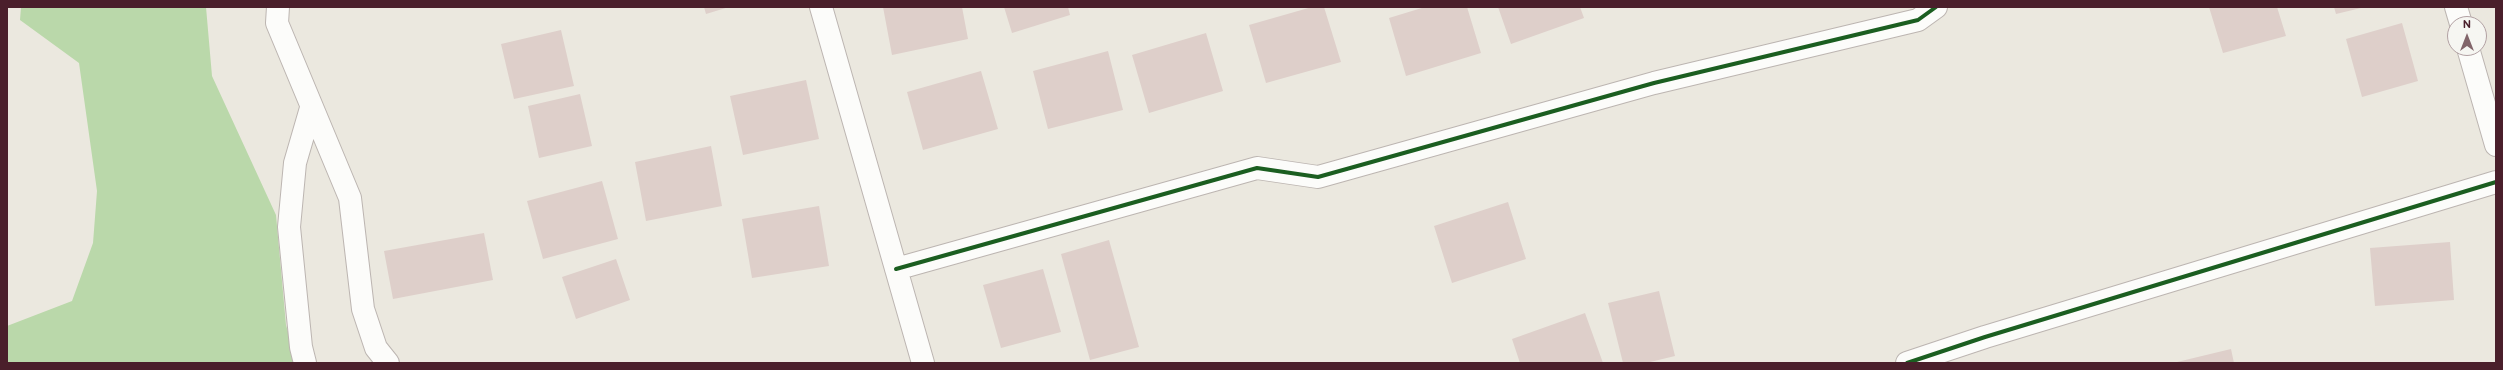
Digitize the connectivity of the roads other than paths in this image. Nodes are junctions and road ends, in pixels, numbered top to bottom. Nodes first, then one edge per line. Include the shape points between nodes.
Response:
1 (278, 7) edge
2 (821, 7) edge
3 (1936, 7) edge
4 (2470, 56) edge
5 (311, 108) junction
6 (2496, 145) edge
7 (2496, 182) edge
8 (896, 269) junction
9 (305, 363) edge
10 (388, 363) edge
11 (923, 363) edge
12 (1907, 363) edge

1 - 5 street via 277,23
2 - 8 street
3 - 8 street via 1918,20 1654,83 1318,177 1257,168
4 - 6 street
5 - 9 street via 295,163 288,227
5 - 10 street via 350,198 363,309 376,348
7 - 12 street
8 - 11 street

